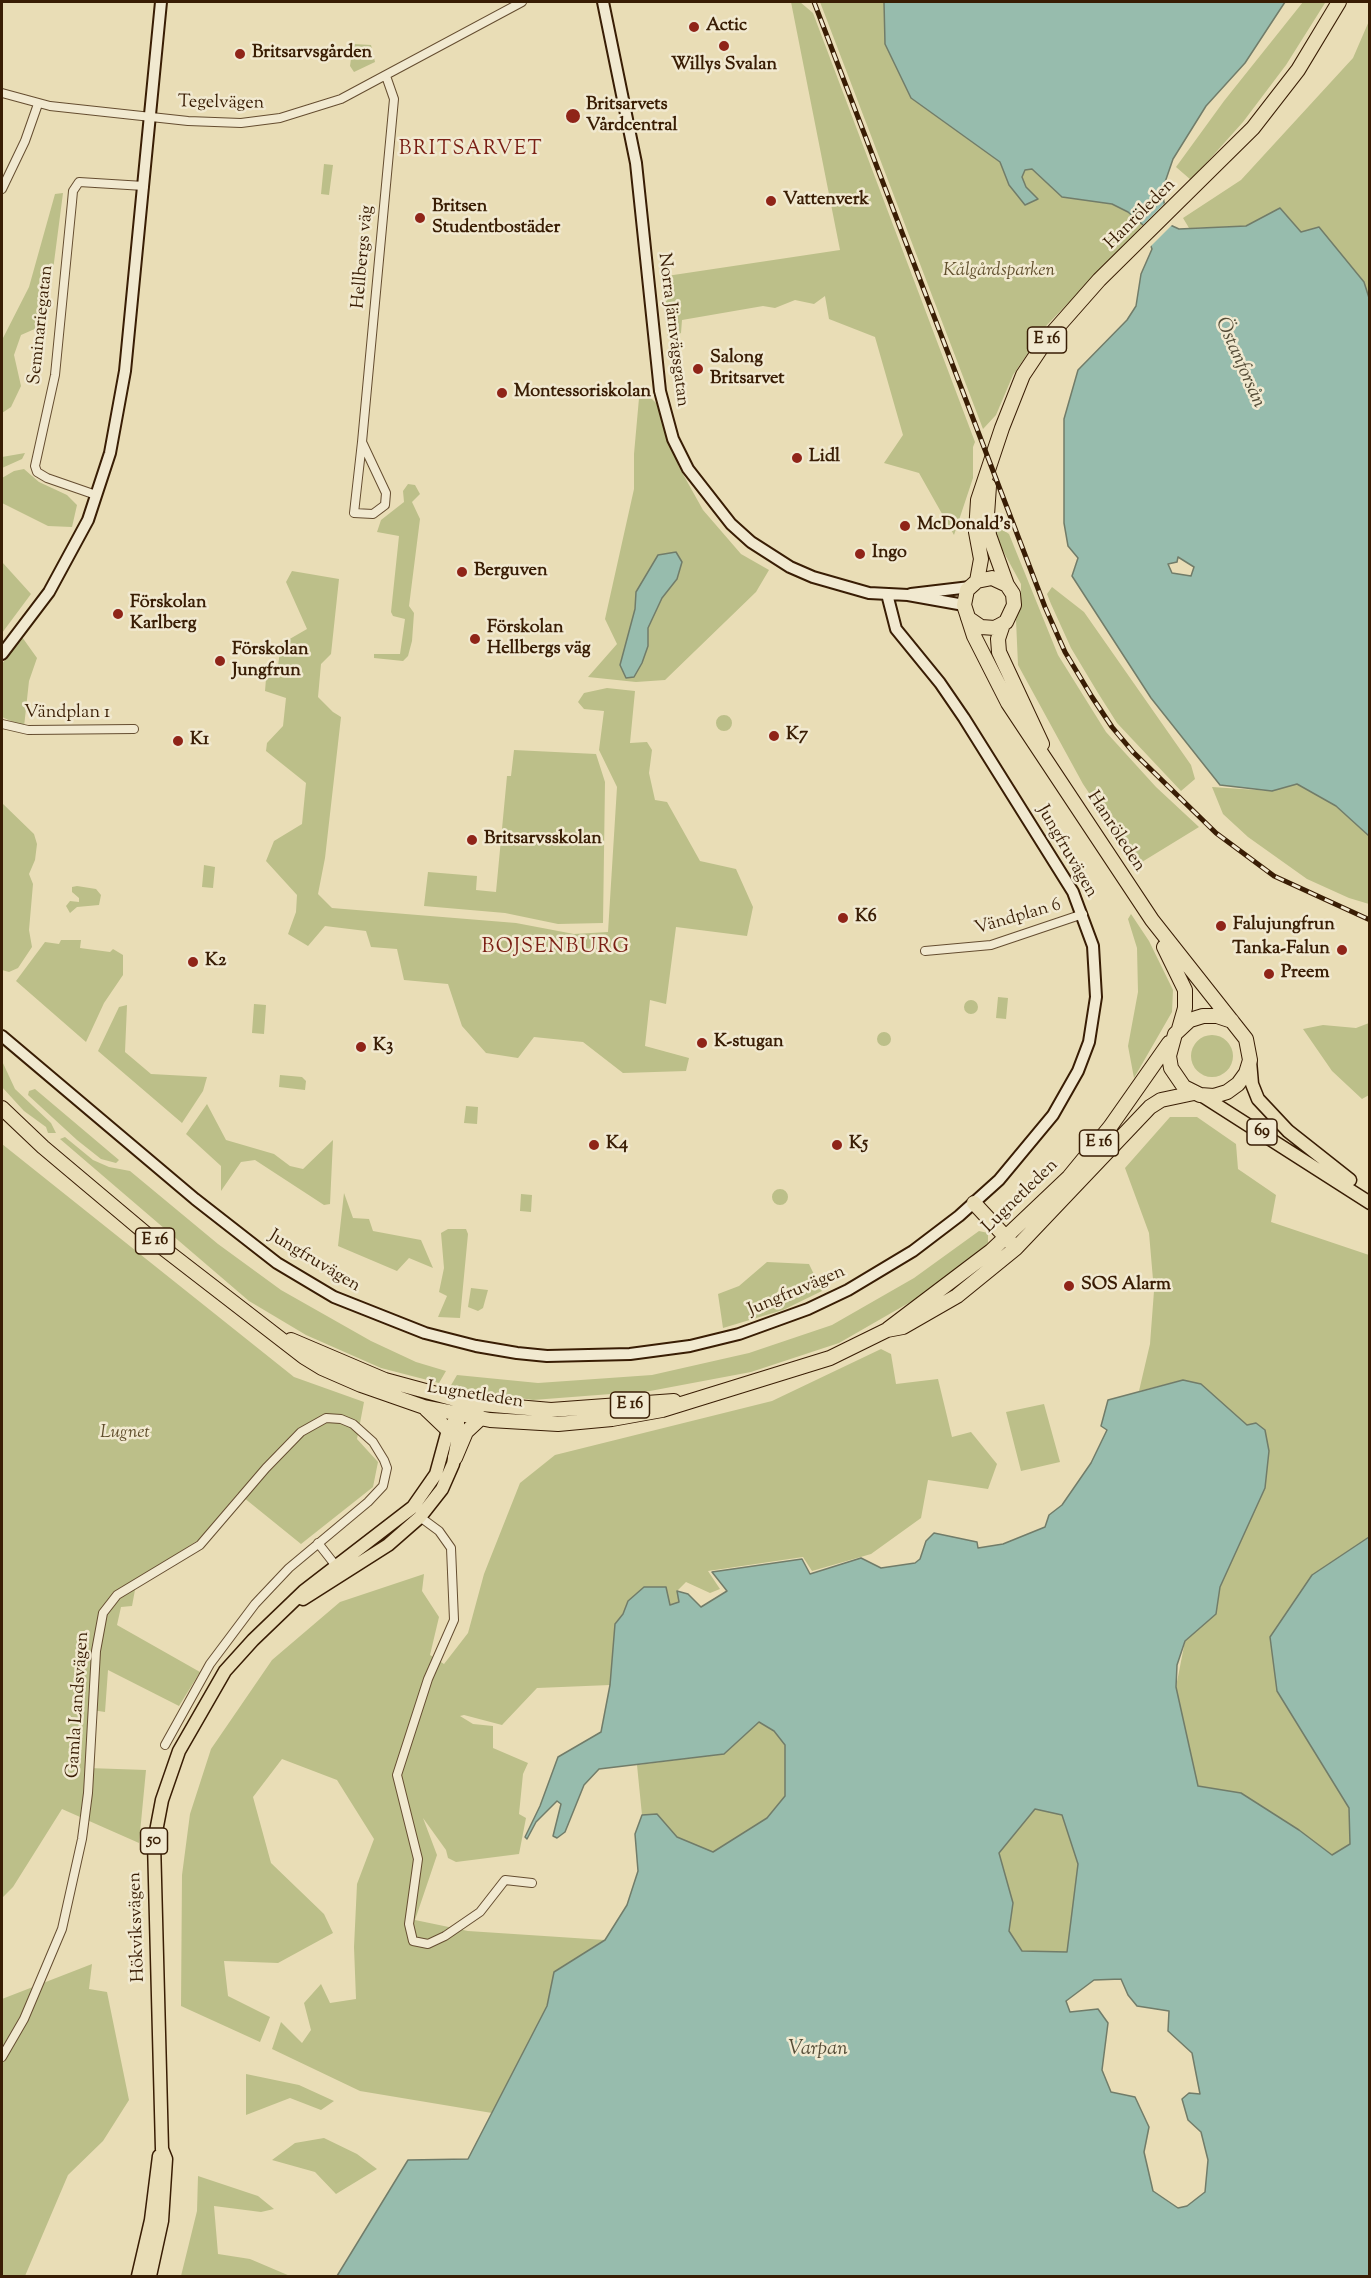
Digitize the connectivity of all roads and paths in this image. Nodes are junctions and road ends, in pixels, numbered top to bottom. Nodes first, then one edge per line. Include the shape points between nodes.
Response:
1 (161, 2) edge
2 (522, 2) edge
3 (603, 2) edge
4 (1339, 2) edge
5 (386, 76) junction
6 (2, 93) edge
7 (38, 104) junction
8 (150, 116) junction
9 (144, 186) junction
10 (2, 189) edge
11 (362, 442) junction
12 (991, 466) junction
13 (96, 495) junction
14 (973, 584) junction
15 (1007, 585) junction
16 (887, 594) junction
17 (908, 595) junction
18 (966, 611) junction
19 (1003, 624) junction
20 (2, 654) edge
21 (2, 724) edge
22 (134, 729) dead end
23 (1050, 763) junction
24 (1083, 914) junction
25 (1152, 920) junction
26 (925, 951) dead end
27 (1232, 1021) junction
28 (1177, 1031) junction
29 (2, 1036) edge
30 (1250, 1060) junction
31 (1197, 1094) junction
32 (2, 1108) edge
33 (2, 1119) edge
34 (43, 1147) junction
35 (1370, 1194) edge
36 (974, 1203) junction
37 (1370, 1203) edge
38 (1007, 1238) junction
39 (1017, 1248) junction
40 (270, 1329) junction
41 (887, 1330) junction
42 (691, 1400) junction
43 (424, 1407) junction
44 (459, 1408) junction
45 (481, 1418) junction
46 (448, 1430) junction
47 (456, 1458) junction
48 (415, 1513) junction
49 (318, 1543) junction
50 (339, 1571) junction
51 (165, 1745) dead end
52 (532, 1883) dead end
53 (12, 2038) junction
54 (2, 2042) edge
55 (2, 2057) edge
56 (162, 2149) junction
57 (138, 2277) edge
58 (150, 2277) edge

1 - 8 street
2 - 5 street, Tegelvägen
3 - 16 street, Norra Järnvägsgatan via 636,163 660,391 673,439 703,492 751,542 813,577 869,593
4 - 12 highway, Hanröleden / E 16 via 1298,70 1252,128 1099,280 1047,339 1029,366 1002,428
5 - 8 street, Tegelvägen via 319,108 280,118 234,122
5 - 11 street, Hellbergs väg via 394,99
6 - 7 street, Tegelvägen
7 - 8 street, Tegelvägen
7 - 10 street
8 - 9 street
9 - 13 street via 122,394 110,453
9 - 13 street, Seminariegatan via 79,182 73,191 55,375 35,466 47,478
11 - 11 street, Hellbergs väg via 386,493 385,505 373,514 354,513
12 - 14 highway, Hanröleden / E 16 via 976,511 981,559
12 - 15 highway, Hanröleden / E 16 via 987,525
13 - 20 street via 88,520 49,592
14 - 15 highway via 992,578
14 - 17 street, Norra Järnvägsgatan
14 - 18 highway, Hanröleden / E 16
15 - 19 highway, Hanröleden / E 16 via 1014,605
16 - 17 street, Norra Järnvägsgatan
16 - 24 street, Jungfruvägen via 896,629 964,718 1061,871
17 - 18 street, Norra Järnvägsgatan
18 - 19 highway via 985,628
18 - 23 highway, Hanröleden / E 16 via 974,636 1008,703
19 - 23 highway, Hanröleden / E 16 via 999,652
21 - 22 street, Vändplan 1 via 27,730
23 - 25 highway, Hanröleden / E 16
24 - 26 street, Vändplan 6 via 991,945
24 - 36 street, Jungfruvägen via 1093,946 1096,978 1094,1021 1086,1050 1053,1115 999,1180
25 - 27 highway, Hanröleden / E 16
25 - 28 highway, Hanröleden / E 16 via 1185,990 1185,1008
27 - 28 highway via 1203,1016 1190,1020
27 - 30 highway, E 16 via 1246,1039
28 - 31 highway, E 16 via 1169,1056 1171,1068 1176,1078
28 - 38 highway, Lugnetleden / E 16 via 1091,1153
29 - 36 street, Jungfruvägen via 277,1263 362,1310 476,1346 547,1356 601,1355 664,1350 739,1334 848,1290 913,1251
30 - 31 highway via 1246,1073 1233,1088 1214,1096
30 - 35 main road, 69 via 1258,1100 1288,1131
31 - 37 main road, 69
31 - 39 highway, Lugnetleden / E 16 via 1161,1100 1150,1107
32 - 34 highway, Lugnetleden / E 16
33 - 34 highway, Lugnetleden / E 16
34 - 40 highway, Lugnetleden / E 16 via 214,1289
36 - 38 highway
38 - 39 highway
38 - 41 highway, Lugnetleden / E 16
39 - 41 highway, Lugnetleden / E 16 via 957,1296 903,1327
40 - 43 highway, Lugnetleden / E 16 via 322,1368
40 - 44 highway, Lugnetleden / E 16 via 367,1374
41 - 42 highway, Lugnetleden / E 16 via 830,1358
42 - 44 highway, Lugnetleden / E 16 via 551,1410
42 - 45 highway, Lugnetleden / E 16 via 636,1416 585,1422
43 - 44 highway, Lugnetleden / E 16
43 - 46 highway
44 - 45 highway, Lugnetleden / E 16
44 - 46 main road, Hökviksvägen / 50
44 - 47 main road, Hökviksvägen / 50
45 - 47 highway, 50 via 466,1432
46 - 48 main road, Hökviksvägen / 50 via 436,1474
47 - 48 main road, Hökviksvägen / 50 via 442,1489
48 - 50 main road, Hökviksvägen / 50 via 388,1545
48 - 52 street via 439,1531 451,1548 454,1620 428,1679 397,1775 418,1859 408,1924 413,1941 428,1944 446,1936 480,1912 505,1880
49 - 50 street
49 - 51 street via 277,1581 231,1633 197,1684
49 - 53 street, Gamla Landsvägen via 374,1497 386,1478 384,1460 373,1442 353,1424 335,1418 316,1422 301,1432 200,1545 117,1595 109,1604 99,1627 82,1839 62,1929
50 - 56 main road, Hökviksvägen / 50 via 310,1597 292,1604 225,1671 179,1751 162,1800 154,1842
53 - 54 street
53 - 55 street, Gamla Landsvägen
56 - 57 main road, Hökviksvägen / 50
56 - 58 main road, Hökviksvägen / 50 via 166,2159 165,2200

